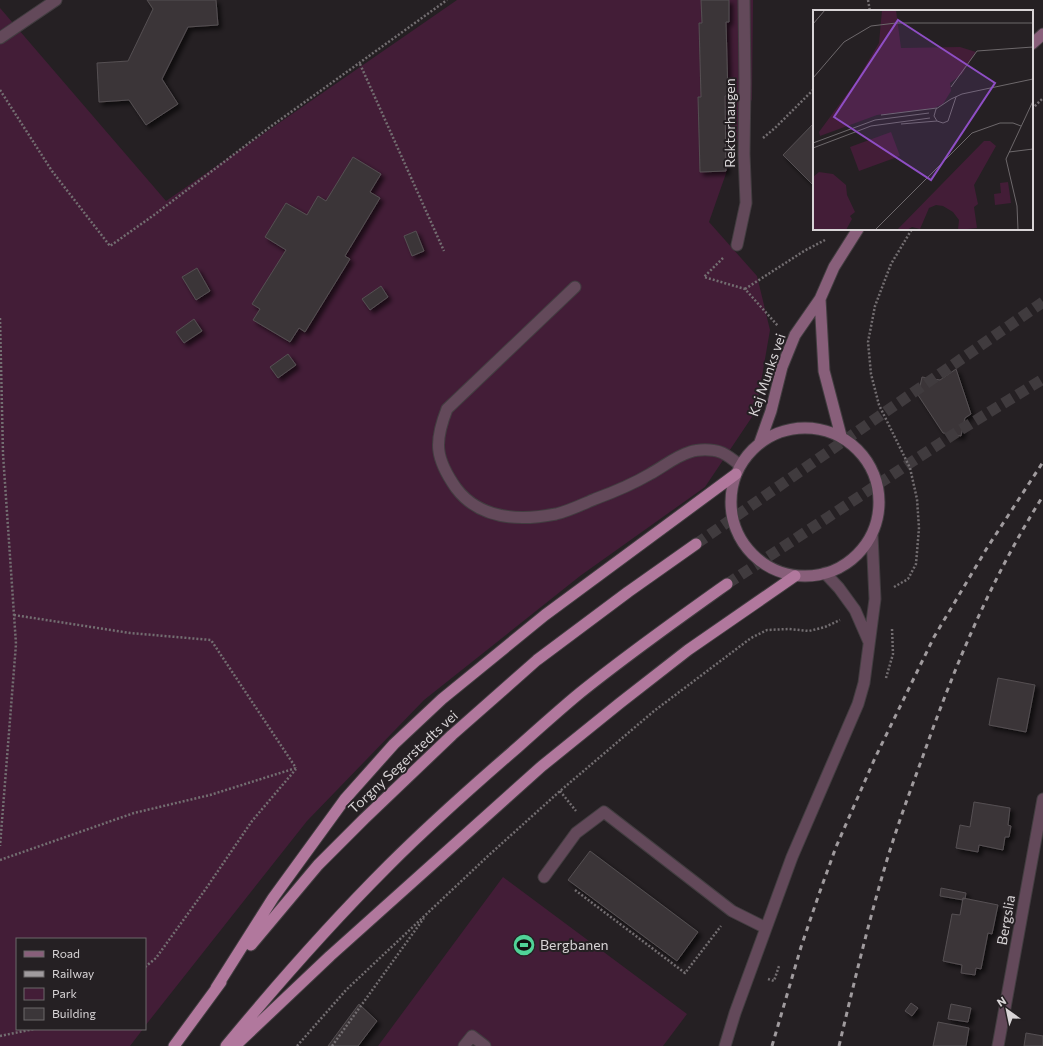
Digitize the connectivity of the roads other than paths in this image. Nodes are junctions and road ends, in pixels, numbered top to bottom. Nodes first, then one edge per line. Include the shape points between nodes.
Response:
1 (56, 0) edge
2 (744, 0) edge
3 (1043, 34) edge
4 (0, 38) edge
5 (1033, 43) edge
6 (857, 230) edge
7 (737, 245) road end
8 (575, 287) dead end
9 (820, 299) junction
10 (841, 436) junction
11 (760, 442) junction
12 (738, 469) junction
13 (872, 535) junction
14 (696, 544) tunnel mouth
15 (825, 573) junction
16 (795, 576) junction
17 (727, 584) tunnel mouth
18 (869, 643) junction
19 (1043, 799) edge
20 (544, 877) dead end
21 (766, 928) junction
22 (216, 988) junction
23 (174, 1046) edge
24 (226, 1046) edge
25 (235, 1046) edge
26 (464, 1046) edge
27 (485, 1046) edge
28 (725, 1046) edge
29 (998, 1046) edge

1 - 4 street
2 - 7 street, Rektorhaugen via 746,203
3 - 5 main road
6 - 9 main road, Kaj Munks vei via 834,267
8 - 12 street via 447,409 440,428 438,446 448,476 459,491 474,505 489,513 507,518 532,518 557,514 618,490 690,452 721,452
9 - 10 main road, Kaj Munks vei via 824,370
9 - 11 main road, Kaj Munks vei via 795,335 782,367
10 - 11 main road, Kaj Munks vei via 808,427 791,428
10 - 13 main road, Kaj Munks vei via 865,457 874,474 879,495 878,515
11 - 12 main road, Kaj Munks vei via 750,451
12 - 16 main road, Kaj Munks vei via 730,503 737,532 754,557 767,566
12 - 22 highway via 545,615 442,699 394,744 345,799 273,898
13 - 15 main road, Kaj Munks vei via 853,559 840,568
13 - 18 street via 875,598
14 - 22 highway, Torgny Segerstedts vei via 537,660 452,735 318,865
15 - 16 main road, Kaj Munks vei
15 - 18 street via 855,610
16 - 25 highway via 688,650 542,766 330,956
17 - 24 highway via 575,698 450,808 389,865 323,935
18 - 21 street via 864,684 858,704 792,857
19 - 29 street, Bergslia
20 - 21 street via 576,833 604,812 732,911
21 - 28 street
22 - 23 highway, Torgny Segerstedts vei
26 - 27 street via 472,1036

